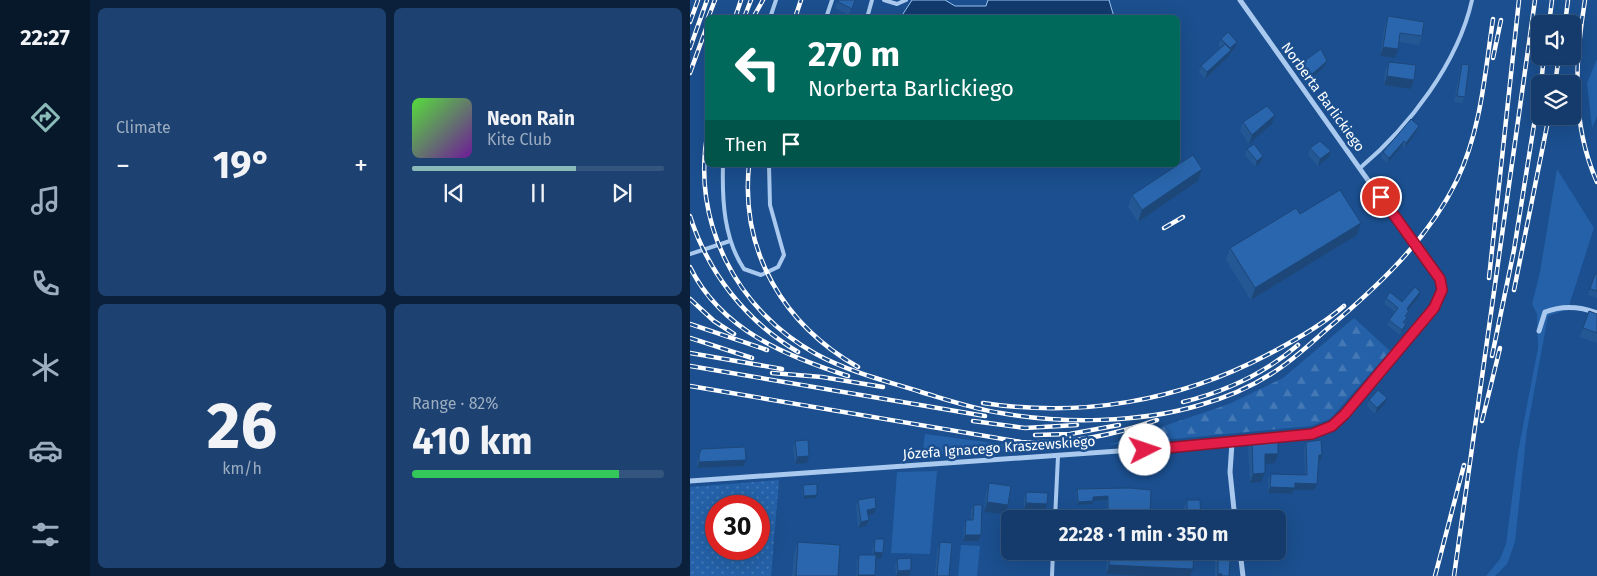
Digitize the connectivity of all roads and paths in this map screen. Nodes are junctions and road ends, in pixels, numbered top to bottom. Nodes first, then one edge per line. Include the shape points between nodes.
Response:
1 (776, 0) edge
2 (832, 0) edge
3 (872, 0) edge
4 (884, 0) edge
5 (906, 0) edge
6 (1240, 0) edge
7 (1472, 0) edge
8 (771, 15) edge
9 (827, 15) edge
10 (868, 15) edge
11 (723, 167) edge
12 (769, 167) edge
13 (1360, 168) junction
14 (730, 241) junction
15 (690, 254) edge
16 (1434, 308) joint
17 (1597, 313) edge
18 (1539, 331) dead end
19 (1232, 443) junction
20 (1058, 456) junction
21 (690, 481) edge
22 (1055, 510) edge
23 (1234, 510) edge
24 (1053, 560) edge
25 (1241, 560) edge
26 (1052, 576) edge
27 (1243, 576) edge

1 - 8 lane
2 - 9 lane
3 - 10 lane
4 - 5 lane via 897,4
6 - 13 street, Norberta Barlickiego
7 - 13 lane via 1464,30 1443,70 1393,136
11 - 14 lane via 724,208
12 - 14 lane via 770,205 783,248 782,261 768,273 750,273 738,260
13 - 16 street, Norberta Barlickiego via 1440,279 1442,290
14 - 15 lane
16 - 19 street, Józefa Ignacego Kraszewskiego via 1332,426 1312,434
17 - 18 street via 1584,308 1558,307 1545,312
19 - 20 street, Józefa Ignacego Kraszewskiego
19 - 23 street via 1230,472
20 - 21 street, Józefa Ignacego Kraszewskiego
20 - 22 lane
24 - 26 lane
25 - 27 street

